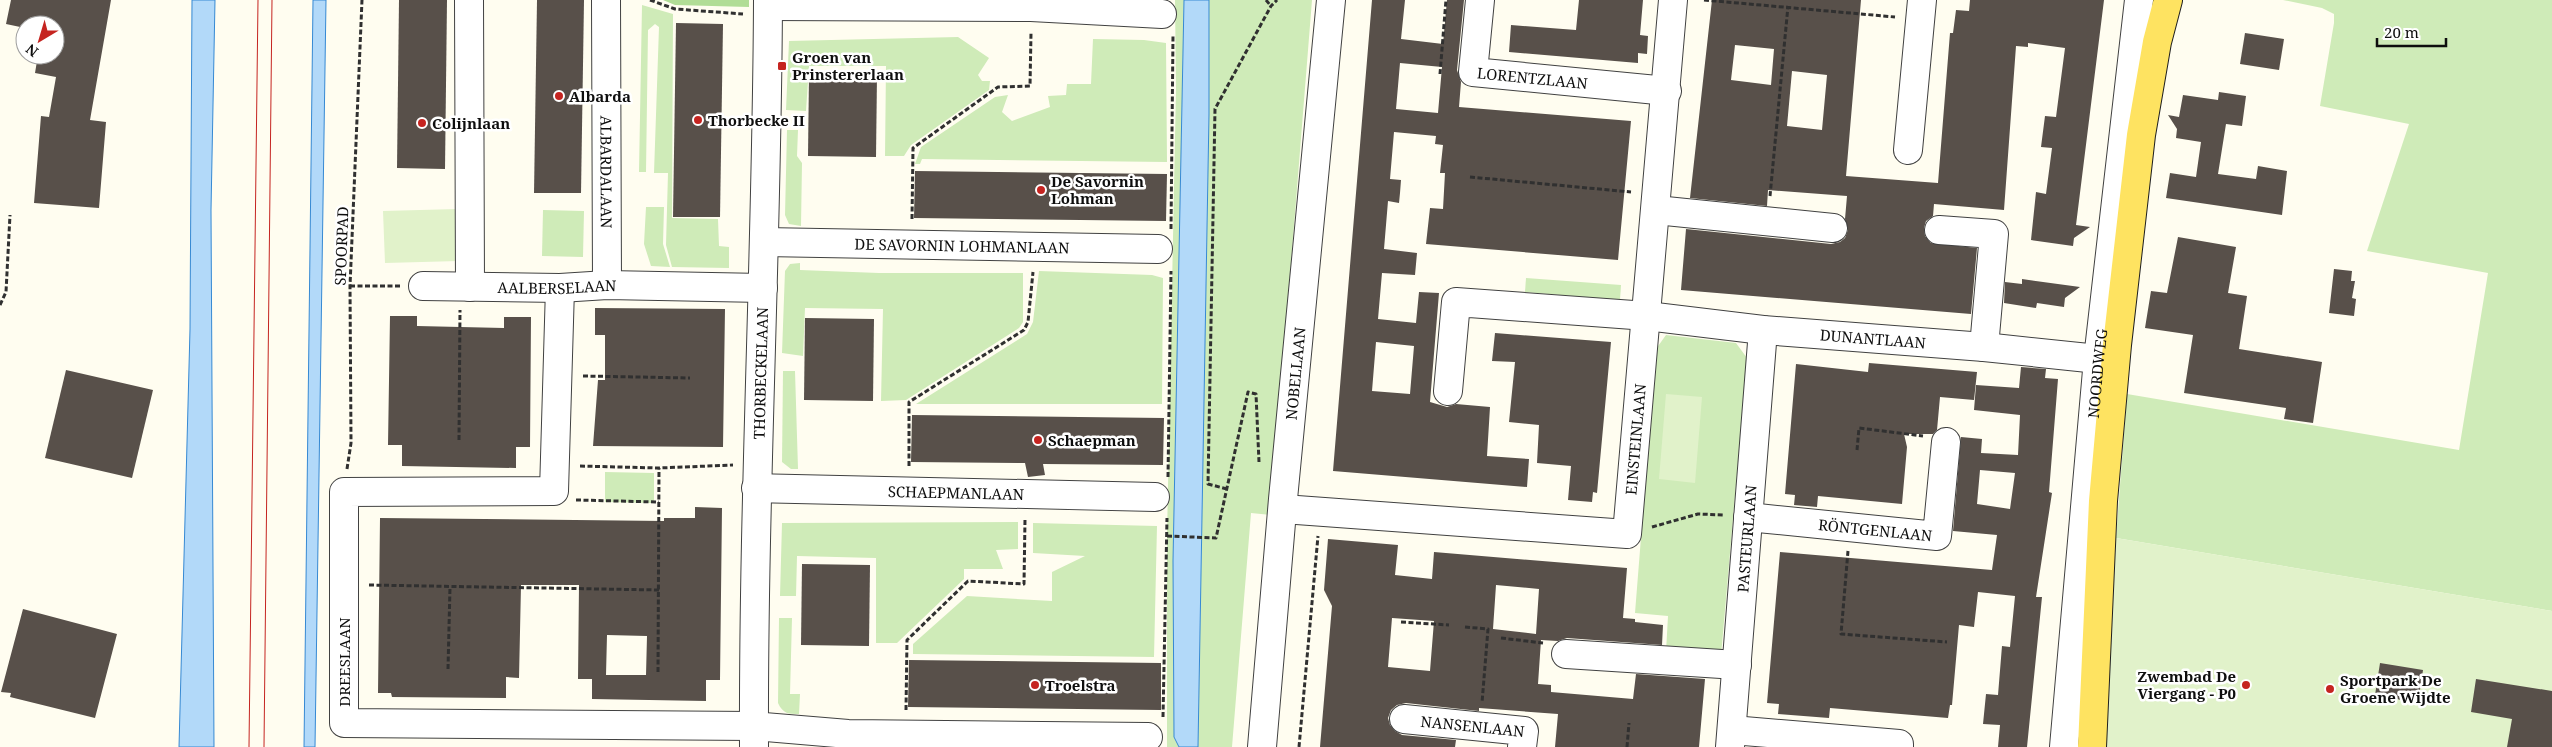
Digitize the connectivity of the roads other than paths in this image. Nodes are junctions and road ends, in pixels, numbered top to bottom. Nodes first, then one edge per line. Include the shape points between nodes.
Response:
1 (469, 0) edge
2 (606, 0) edge
3 (1331, 0) edge
4 (1480, 0) edge
5 (1673, 0) edge
6 (2139, 0) edge
7 (2168, 0) edge
8 (768, 7) edge
9 (1921, 10) edge
10 (1168, 20) road end
11 (1666, 90) junction
12 (1908, 150) dead end
13 (1657, 202) junction
14 (1833, 228) dead end
15 (1940, 230) dead end
16 (764, 242) junction
17 (1167, 252) road end
18 (607, 285) junction
19 (423, 286) road end
20 (465, 287) junction
21 (560, 288) junction
22 (763, 288) junction
23 (1647, 316) junction
24 (1762, 330) junction
25 (1984, 347) junction
26 (2098, 359) junction
27 (1448, 391) dead end
28 (1946, 442) road end
29 (756, 488) junction
30 (1163, 497) road end
31 (2103, 501) junction
32 (1283, 509) junction
33 (1748, 517) junction
34 (1566, 654) road end
35 (1737, 665) junction
36 (1404, 719) dead end
37 (1155, 731) road end
38 (551, 736) edge
39 (754, 737) edge
40 (1731, 739) edge
41 (1262, 747) edge
42 (1522, 747) edge
43 (1899, 747) edge
44 (2064, 747) edge
45 (2075, 747) edge
46 (2092, 747) edge

1 - 20 street
2 - 18 street, ALBARDALAAN
3 - 32 street, NOBELLAAN
4 - 11 street, LORENTZLAAN via 1472,72
5 - 11 street, EINSTEINLAAN
6 - 26 street, NOORDWEG
7 - 31 main road, NOORDWEG via 2157,42 2141,135
8 - 10 street via 1031,7
8 - 16 street, THORBECKELAAN
9 - 12 street
11 - 13 street, EINSTEINLAAN
13 - 14 street via 1767,222
13 - 23 street, EINSTEINLAAN
15 - 25 street via 1994,234
16 - 17 street, DE SAVORNIN LOHMANLAAN via 1035,246
16 - 22 street, THORBECKELAAN
18 - 21 street, AALBERSELAAN
18 - 22 street, AALBERSELAAN
19 - 20 street, AALBERSELAAN
20 - 21 street, AALBERSELAAN
21 - 38 street, DREESLAAN via 558,376 564,492 344,492 344,723
22 - 29 street, THORBECKELAAN
23 - 24 street, DUNANTLAAN
23 - 27 street, DUNANTLAAN via 1456,302
23 - 32 street, EINSTEINLAAN via 1628,534
24 - 25 street, DUNANTLAAN
24 - 33 street, PASTEURLAAN
25 - 26 street, DUNANTLAAN
26 - 44 street, NOORDWEG
28 - 33 street, RÖNTGENLAAN via 1937,536
29 - 30 street, SCHAEPMANLAAN
29 - 39 street, THORBECKELAAN
31 - 45 main road, NOORDWEG via 2088,597
31 - 46 main road, NOORDWEG
32 - 41 street, NOBELLAAN
33 - 35 street, PASTEURLAAN
34 - 35 street
35 - 40 street, PASTEURLAAN
36 - 42 street, NANSENLAAN via 1524,731
37 - 39 street, DREESLAAN
38 - 39 street, DREESLAAN
40 - 43 street via 1899,744

